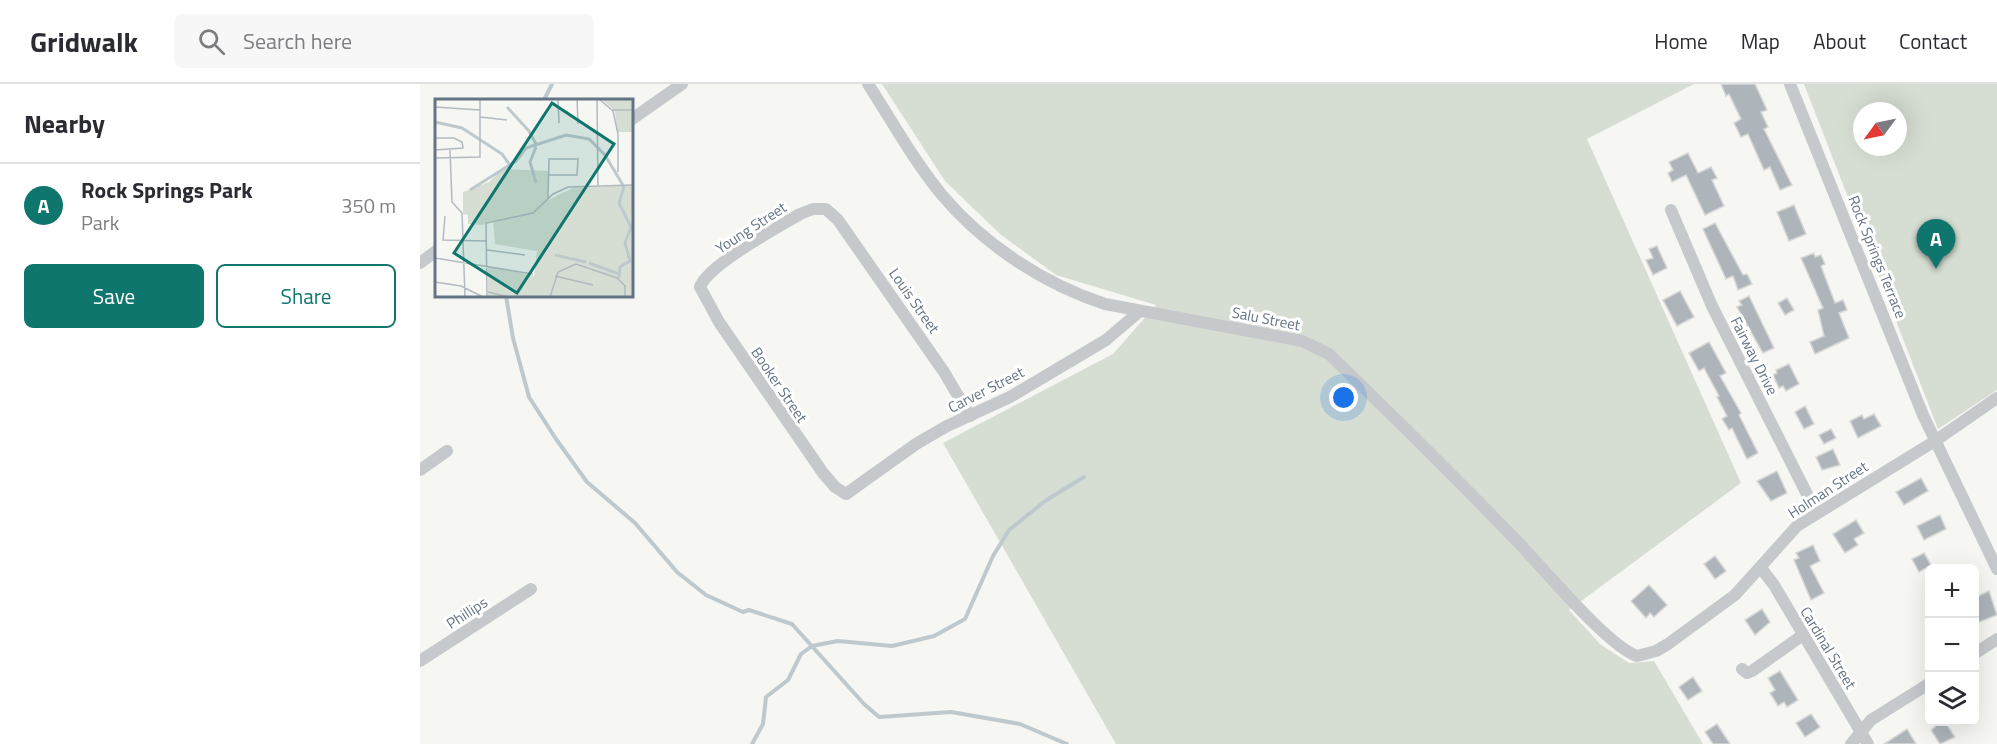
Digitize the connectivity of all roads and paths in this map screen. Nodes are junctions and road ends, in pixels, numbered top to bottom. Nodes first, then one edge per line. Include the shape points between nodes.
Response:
1 (682, 84) edge
2 (868, 84) edge
3 (1790, 84) edge
4 (633, 118) edge
5 (826, 209) joint
6 (1671, 210) dead end
7 (435, 252) edge
8 (420, 263) edge
9 (700, 287) joint
10 (1140, 311) junction
11 (1997, 398) edge
12 (969, 416) junction
13 (1935, 441) junction
14 (447, 451) dead end
15 (420, 470) edge
16 (843, 493) joint
17 (1816, 512) junction
18 (1761, 568) junction
19 (1997, 569) edge
20 (531, 589) dead end
21 (1803, 635) junction
22 (1997, 639) edge
23 (1979, 651) edge
24 (1628, 652) joint
25 (420, 661) edge
26 (1742, 669) dead end
27 (1925, 686) edge
28 (1860, 731) junction
29 (1851, 744) edge
30 (1868, 744) edge

1 - 4 street
2 - 10 street, Salu Street via 937,189 987,239 1027,267 1074,292
3 - 13 street, Rock Springs Terrace
5 - 9 street, Young Street via 806,212 764,236 707,275
5 - 12 street, Louis Street via 906,315
6 - 17 street, Fairway Drive via 1712,306
7 - 8 street
9 - 16 street, Booker Street via 719,322 797,437
10 - 12 street, Carver Street via 1106,340 1010,398
10 - 24 street, Salu Street via 1302,341 1329,354
11 - 13 street, Holman Street
12 - 16 street, Carver Street via 916,444 849,493
13 - 17 street, Holman Street
13 - 19 street, Rock Springs Terrace
14 - 15 street
17 - 18 street, Holman Street via 1783,539
18 - 21 street, Cardinal Street
18 - 24 street, Holman Street via 1735,595 1668,644 1646,655
20 - 25 street, Phillips
21 - 26 street via 1752,671
21 - 28 street, Cardinal Street
22 - 23 street
27 - 28 street
28 - 29 street
28 - 30 street, Cardinal Street

